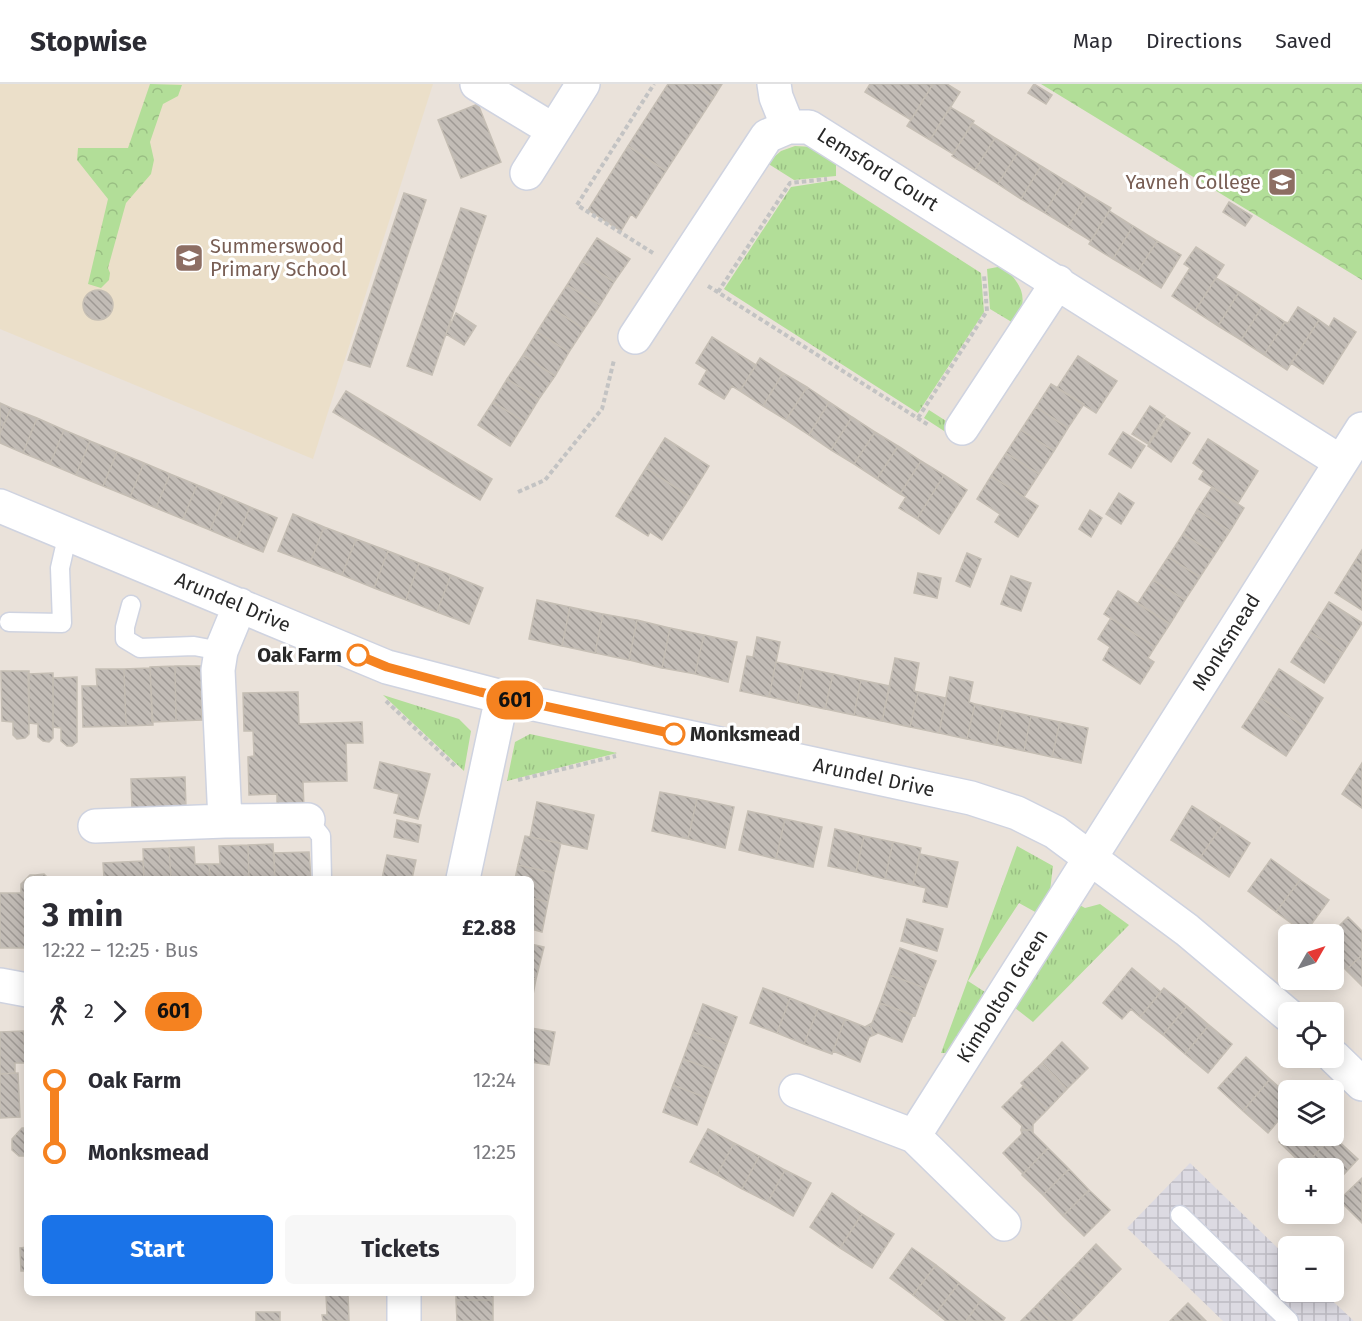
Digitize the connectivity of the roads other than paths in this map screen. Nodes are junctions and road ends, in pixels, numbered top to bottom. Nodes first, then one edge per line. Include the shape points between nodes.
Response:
1 (477, 84) edge
2 (583, 84) edge
3 (774, 84) edge
4 (788, 127) junction
5 (553, 130) junction
6 (527, 173) dead end
7 (1058, 282) junction
8 (635, 337) road end
9 (949, 429) road end
10 (1362, 429) edge
11 (1341, 462) junction
12 (0, 506) edge
13 (68, 533) junction
14 (131, 605) dead end
15 (240, 605) junction
16 (9, 622) dead end
17 (221, 651) junction
18 (502, 697) junction
19 (308, 820) joint
20 (225, 821) junction
21 (95, 826) dead end
22 (1090, 856) junction
23 (322, 876) edge
24 (464, 876) edge
25 (0, 985) edge
26 (24, 989) edge
27 (1278, 1007) edge
28 (1344, 1067) edge
29 (1362, 1084) edge
30 (796, 1091) dead end
31 (914, 1136) junction
32 (1180, 1215) dead end
33 (1004, 1224) dead end
34 (404, 1296) edge
35 (404, 1321) edge
36 (1289, 1321) edge

1 - 5 street
2 - 5 street
3 - 4 street
4 - 7 street, Lemsford Court via 809,127 827,137
4 - 8 street via 767,136
5 - 6 street
7 - 9 street
7 - 11 street, Lemsford Court
10 - 11 street, Monksmead
11 - 22 street, Monksmead
12 - 13 street, Arundel Drive
13 - 15 street, Arundel Drive
13 - 16 lane via 60,568 62,623
14 - 17 lane via 125,639 140,648 194,646
15 - 17 street
15 - 18 street, Arundel Drive via 387,667
17 - 20 street via 218,670
18 - 22 street, Arundel Drive via 971,798 1017,813 1056,832
18 - 24 street
19 - 20 street
19 - 23 lane via 321,836
20 - 21 street
22 - 27 street, Arundel Drive
22 - 31 street, Kimbolton Green
25 - 26 street
28 - 29 street
30 - 31 street
31 - 33 street
32 - 36 lane
34 - 35 street

